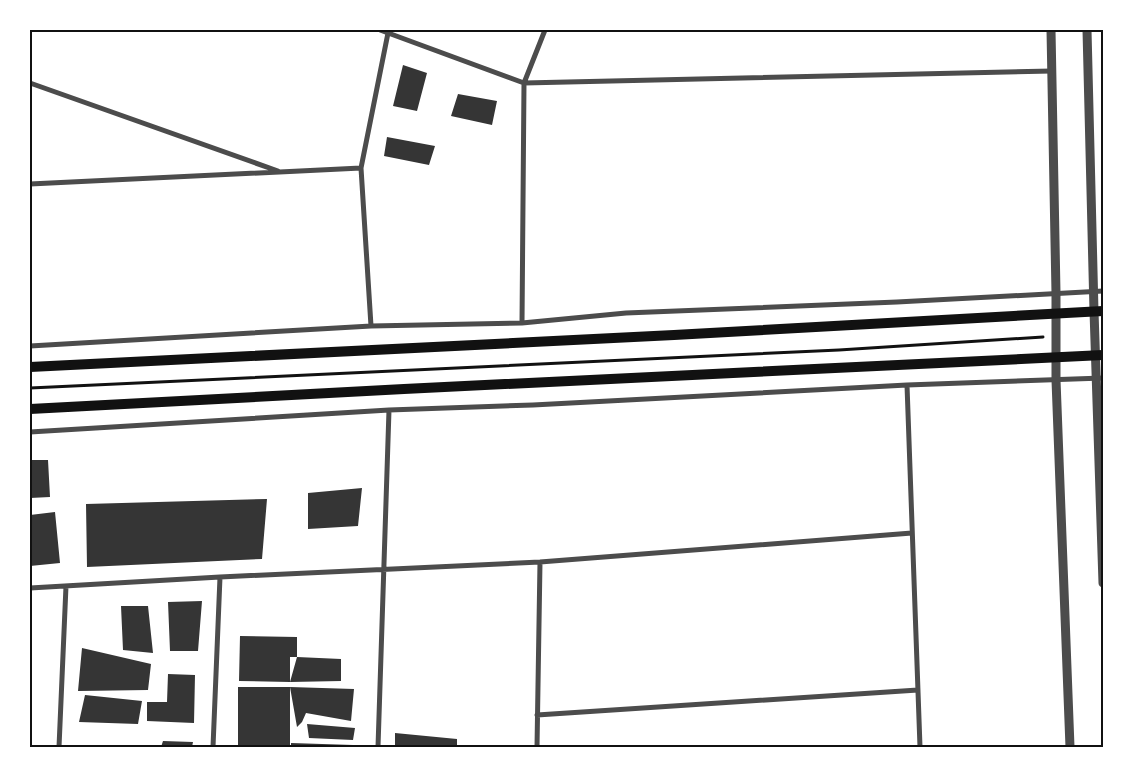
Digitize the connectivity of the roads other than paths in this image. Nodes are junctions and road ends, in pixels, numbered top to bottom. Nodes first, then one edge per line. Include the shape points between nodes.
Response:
1 (380, 30) edge
2 (545, 30) edge
3 (1051, 30) edge
4 (1086, 30) edge
5 (388, 33) junction
6 (1052, 71) junction
7 (30, 83) edge
8 (524, 83) junction
9 (361, 168) junction
10 (281, 172) junction
11 (30, 184) edge
12 (1098, 291) edge
13 (1056, 293) junction
14 (1098, 311) edge
15 (1056, 314) junction
16 (522, 323) junction
17 (371, 326) junction
18 (30, 346) edge
19 (1099, 356) edge
20 (1057, 357) junction
21 (30, 367) edge
22 (1100, 378) edge
23 (1056, 380) junction
24 (907, 385) junction
25 (30, 409) edge
26 (389, 410) junction
27 (30, 432) edge
28 (912, 533) junction
29 (540, 562) junction
30 (384, 570) junction
31 (220, 577) junction
32 (1103, 583) edge
33 (66, 586) junction
34 (30, 588) edge
35 (918, 690) junction
36 (538, 715) junction
37 (59, 747) edge
38 (213, 747) edge
39 (378, 747) edge
40 (537, 747) edge
41 (920, 747) edge
42 (1070, 747) edge

1 - 5 street
2 - 8 street
3 - 6 street
4 - 12 street
5 - 8 street
5 - 9 street
6 - 8 street
6 - 13 street
7 - 10 street
8 - 16 street
9 - 10 street
9 - 17 street
10 - 11 street
12 - 13 street
12 - 14 street
13 - 15 street
13 - 16 street via 626,313
14 - 15 main road
14 - 19 street
15 - 20 street
15 - 21 main road
16 - 17 street
17 - 18 street
19 - 20 main road
19 - 22 street
20 - 23 street
20 - 25 main road
22 - 23 street
22 - 32 street
23 - 24 street
23 - 42 street
24 - 26 street
24 - 28 street
26 - 27 street
26 - 30 street
28 - 29 street
28 - 35 street
29 - 30 street
29 - 36 street
30 - 31 street
30 - 39 street
31 - 33 street
31 - 38 street
33 - 34 street
33 - 37 street
35 - 36 street
35 - 41 street
36 - 40 street

